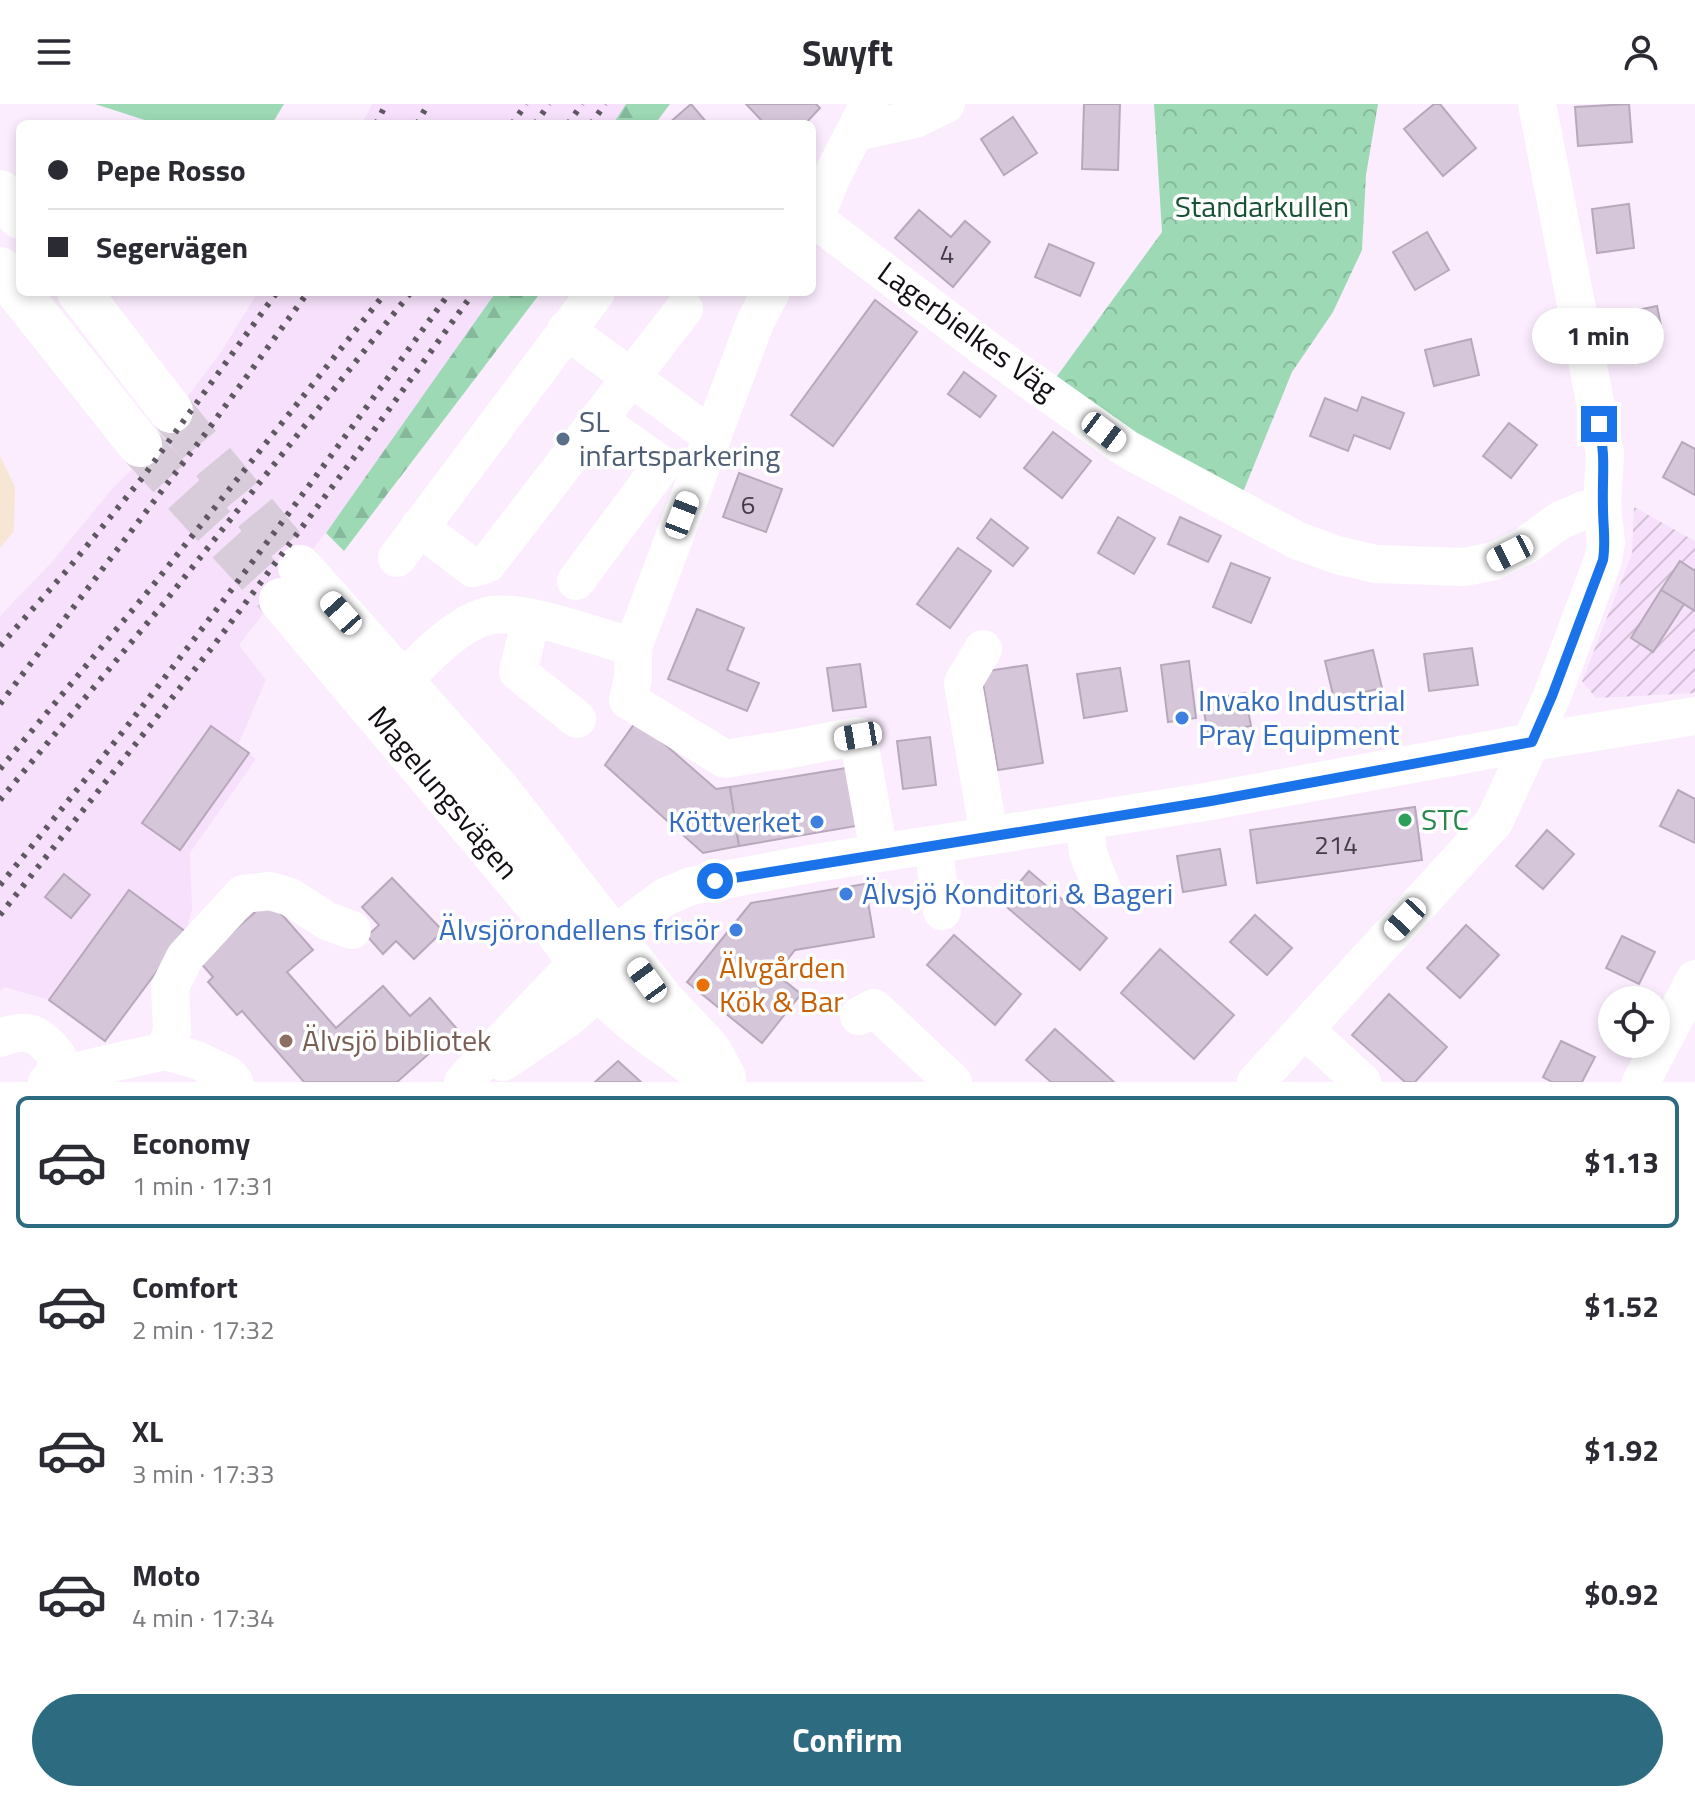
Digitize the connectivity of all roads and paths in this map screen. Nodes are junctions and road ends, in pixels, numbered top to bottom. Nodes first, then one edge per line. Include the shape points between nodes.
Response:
1 (946, 104) edge
2 (1537, 104) edge
3 (862, 118) edge
4 (0, 192) edge
5 (16, 212) edge
6 (816, 218) edge
7 (816, 224) edge
8 (0, 269) edge
9 (16, 289) edge
10 (21, 296) edge
11 (82, 296) edge
12 (593, 296) edge
13 (769, 296) edge
14 (684, 309) dead end
15 (566, 330) junction
16 (631, 377) junction
17 (171, 411) tunnel mouth
18 (598, 420) junction
19 (711, 436) junction
20 (140, 445) tunnel mouth
21 (1602, 506) junction
22 (419, 527) junction
23 (397, 558) dead end
24 (576, 581) dead end
25 (531, 619) junction
26 (633, 647) junction
27 (983, 649) dead end
28 (404, 681) junction
29 (1695, 716) edge
30 (577, 719) dead end
31 (1532, 742) junction
32 (1085, 821) junction
33 (989, 836) junction
34 (933, 845) junction
35 (879, 853) junction
36 (1102, 889) dead end
37 (942, 911) dead end
38 (352, 930) dead end
39 (606, 962) junction
40 (1695, 979) edge
41 (859, 1016) dead end
42 (1304, 1029) junction
43 (0, 1038) edge
44 (165, 1051) junction
45 (51, 1079) edge
46 (724, 1081) edge
47 (234, 1082) edge
48 (463, 1082) edge
49 (476, 1082) edge
50 (953, 1082) edge
51 (1256, 1082) edge
52 (1362, 1082) edge
53 (1641, 1082) edge

1 - 3 street via 915,119
2 - 21 street via 1605,453
3 - 6 street
4 - 5 main road
7 - 21 street, Lagerbielkes Väg via 1127,449 1296,540 1337,555 1376,564 1464,567 1494,561 1559,521
8 - 9 main road
10 - 20 main road
11 - 17 main road
12 - 15 street
13 - 19 street
14 - 16 street
15 - 16 street
15 - 22 street
16 - 18 street
16 - 19 street
18 - 22 street via 487,564 473,568
18 - 24 street via 662,465
19 - 26 street
21 - 31 street via 1603,560
22 - 23 street
25 - 26 street
25 - 28 street via 517,614 487,616 422,659
25 - 30 street via 518,672
26 - 35 street via 628,700 725,759 858,736
27 - 33 street via 963,683
28 - 39 main road, Magelungsvägen via 499,791
28 - 39 main road, Magelungsvägen via 291,583 540,908
29 - 31 street
31 - 32 street
31 - 42 street via 1494,822
32 - 33 street
32 - 36 street via 1088,853
33 - 34 street
34 - 35 street
34 - 37 street
35 - 39 street via 691,886 665,897
38 - 44 street via 290,897 270,891 243,894 185,957 170,987 172,1031
39 - 46 main road via 662,1000 709,1050
39 - 48 street
39 - 49 street via 568,1018
40 - 53 street
41 - 50 street via 874,1008
42 - 51 street
42 - 52 street
43 - 45 street via 18,1031 43,1037 57,1056
44 - 45 street
44 - 47 street via 197,1060

